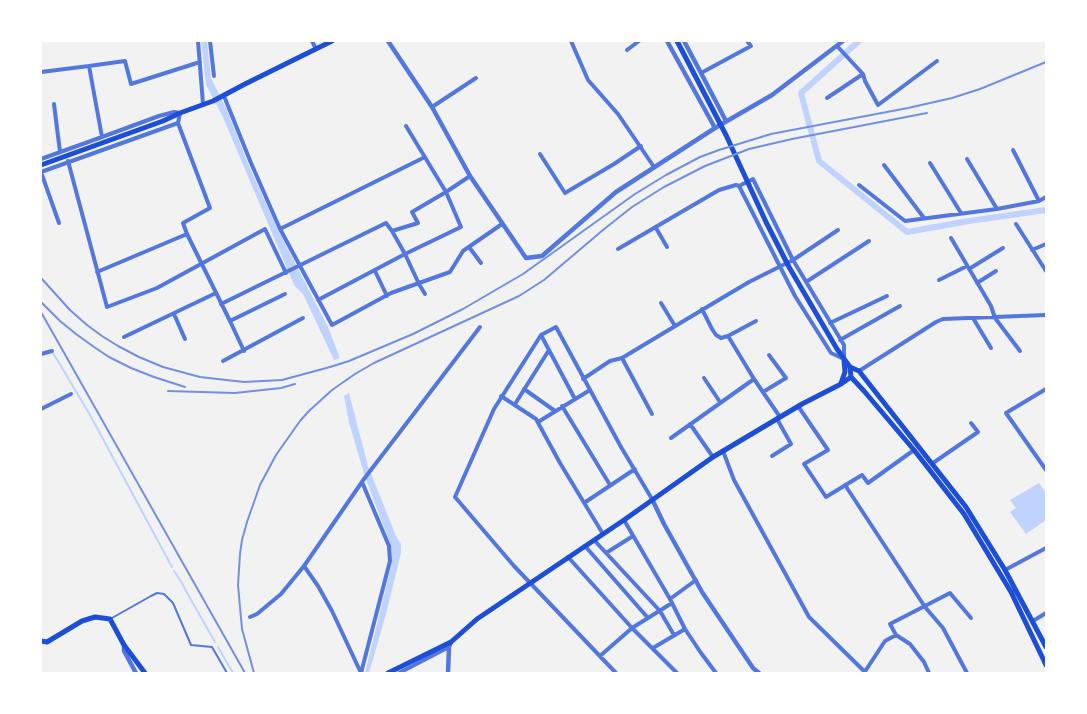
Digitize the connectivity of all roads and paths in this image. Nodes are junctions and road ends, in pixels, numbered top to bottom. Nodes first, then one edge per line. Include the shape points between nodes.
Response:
1 (198, 41) edge
2 (210, 41) edge
3 (312, 41) edge
4 (332, 41) edge
5 (388, 41) edge
6 (571, 41) edge
7 (639, 41) edge
8 (668, 41) edge
9 (677, 41) edge
10 (684, 41) edge
11 (747, 41) edge
12 (843, 41) edge
13 (839, 48) junction
14 (316, 49) junction
15 (627, 50) dead end
16 (937, 61) dead end
17 (200, 62) junction
18 (90, 66) junction
19 (41, 72) edge
20 (701, 73) junction
21 (863, 74) junction
22 (214, 76) dead end
23 (476, 78) dead end
24 (223, 97) junction
25 (827, 98) dead end
26 (54, 104) dead end
27 (203, 104) junction
28 (432, 106) junction
29 (180, 113) junction
30 (726, 121) junction
31 (178, 123) junction
32 (406, 126) dead end
33 (715, 128) junction
34 (102, 137) junction
35 (641, 146) junction
36 (1012, 150) dead end
37 (60, 152) junction
38 (540, 154) dead end
39 (425, 157) junction
40 (41, 159) edge
41 (967, 159) dead end
42 (68, 161) junction
43 (930, 163) dead end
44 (41, 165) edge
45 (884, 165) dead end
46 (654, 167) junction
47 (41, 172) edge
48 (470, 176) junction
49 (859, 185) dead end
50 (738, 186) junction
51 (446, 192) junction
52 (1046, 197) edge
53 (1038, 201) junction
54 (997, 209) junction
55 (961, 214) junction
56 (924, 218) junction
57 (59, 223) dead end
58 (502, 224) junction
59 (1016, 224) dead end
60 (656, 228) junction
61 (280, 229) junction
62 (838, 230) dead end
63 (392, 231) junction
64 (186, 234) junction
65 (951, 238) dead end
66 (870, 241) dead end
67 (1046, 244) edge
68 (470, 247) junction
69 (667, 247) dead end
70 (1002, 248) dead end
71 (618, 250) dead end
72 (1032, 250) junction
73 (405, 254) junction
74 (793, 260) junction
75 (481, 263) dead end
76 (202, 264) junction
77 (780, 266) junction
78 (298, 267) junction
79 (968, 268) junction
80 (375, 271) junction
81 (996, 271) dead end
82 (1046, 271) edge
83 (97, 272) junction
84 (287, 272) junction
85 (939, 280) dead end
86 (806, 282) junction
87 (977, 283) junction
88 (418, 284) junction
89 (216, 293) junction
90 (285, 294) dead end
91 (425, 294) dead end
92 (387, 296) junction
93 (887, 296) dead end
94 (318, 300) junction
95 (662, 303) dead end
96 (221, 304) junction
97 (900, 306) dead end
98 (702, 309) junction
99 (174, 314) junction
100 (1046, 315) edge
101 (303, 318) dead end
102 (973, 318) junction
103 (995, 318) junction
104 (230, 321) junction
105 (756, 321) dead end
106 (830, 323) junction
107 (675, 326) junction
108 (480, 327) dead end
109 (541, 335) junction
110 (728, 336) junction
111 (124, 337) dead end
112 (185, 340) dead end
113 (840, 340) junction
114 (991, 348) dead end
115 (550, 350) junction
116 (52, 351) dead end
117 (244, 351) junction
118 (1020, 351) dead end
119 (41, 354) edge
120 (769, 355) dead end
121 (622, 358) junction
122 (844, 359) junction
123 (223, 362) dead end
124 (850, 367) junction
125 (859, 371) junction
126 (851, 377) junction
127 (704, 378) dead end
128 (754, 378) junction
129 (583, 379) junction
130 (841, 384) junction
131 (524, 389) junction
132 (1046, 389) edge
133 (590, 390) junction
134 (763, 392) junction
135 (71, 394) dead end
136 (501, 396) junction
137 (575, 399) junction
138 (720, 402) junction
139 (514, 404) junction
140 (562, 406) junction
141 (798, 406) junction
142 (41, 409) edge
143 (555, 411) junction
144 (652, 414) dead end
145 (778, 418) junction
146 (538, 422) junction
147 (971, 422) dead end
148 (690, 424) junction
149 (671, 438) dead end
150 (914, 450) junction
151 (723, 451) junction
152 (772, 456) dead end
153 (713, 457) junction
154 (933, 463) junction
155 (635, 469) junction
156 (1046, 470) edge
157 (363, 480) junction
158 (846, 485) junction
159 (610, 486) junction
160 (956, 498) junction
161 (652, 499) junction
162 (584, 503) junction
163 (624, 520) junction
164 (603, 534) junction
165 (632, 536) junction
166 (594, 540) junction
167 (585, 546) junction
168 (1046, 548) edge
169 (606, 553) junction
170 (568, 557) junction
171 (304, 566) junction
172 (1005, 570) junction
173 (696, 580) junction
174 (530, 583) junction
175 (671, 601) junction
176 (925, 606) junction
177 (660, 611) junction
178 (1046, 613) edge
179 (250, 617) dead end
180 (110, 618) junction
181 (648, 618) junction
182 (971, 618) dead end
183 (1032, 621) junction
184 (632, 628) junction
185 (686, 629) junction
186 (674, 635) junction
187 (896, 635) junction
188 (44, 641) edge
189 (450, 644) junction
190 (41, 645) edge
191 (124, 645) junction
192 (1046, 647) edge
193 (653, 648) junction
194 (600, 656) junction
195 (1046, 665) edge
196 (865, 672) edge
197 (136, 673) edge
198 (145, 673) edge
199 (228, 673) edge
200 (361, 673) edge
201 (388, 673) edge
202 (399, 673) edge
203 (448, 673) edge
204 (616, 673) edge
205 (677, 673) edge
206 (716, 673) edge
207 (760, 673) edge
208 (929, 673) edge
209 (967, 673) edge

1 - 17 street
2 - 22 street
3 - 14 street
4 - 14 main road
5 - 28 street
6 - 35 street via 588,80
7 - 15 street
8 - 33 street
9 - 122 main road via 789,267
10 - 20 street
11 - 20 street via 751,46
12 - 13 street
13 - 21 street
13 - 30 street via 772,95
14 - 24 main road
16 - 21 street via 878,105
17 - 18 street via 131,84 126,61
17 - 27 street
18 - 19 street
18 - 34 street
20 - 30 street
21 - 25 street
23 - 28 street
24 - 27 main road
24 - 61 street
26 - 37 street
27 - 29 main road
28 - 48 street
29 - 31 street
29 - 34 street via 159,116
29 - 44 main road
30 - 33 street
31 - 42 street
31 - 64 street via 210,208 183,223
32 - 39 street
33 - 46 street
34 - 37 street
35 - 38 street via 565,193
35 - 46 street
36 - 53 street
37 - 40 street
39 - 51 street
39 - 61 street
41 - 54 street
42 - 47 street
42 - 83 street
43 - 55 street
45 - 56 street
46 - 58 street via 616,192 542,256 526,258
47 - 57 street
48 - 51 street
48 - 58 street
49 - 56 street via 905,221
50 - 60 street via 719,190
50 - 74 street via 754,178
50 - 77 street
51 - 63 street via 412,212 418,223
51 - 73 street via 461,227
52 - 53 street
53 - 54 street
54 - 55 street
55 - 56 street
58 - 68 street
59 - 72 street
60 - 69 street
60 - 71 street
61 - 78 street
62 - 74 street
63 - 73 street
63 - 78 street via 386,223
64 - 76 street
64 - 83 street
65 - 79 street
66 - 86 street
67 - 72 street
68 - 75 street
68 - 88 street via 463,251 450,272
70 - 79 street
72 - 82 street
73 - 80 street
73 - 88 street
74 - 77 street
74 - 86 street
76 - 83 street via 157,288 107,307
76 - 84 street via 265,229
76 - 89 street
77 - 98 street
77 - 122 street via 831,354
78 - 84 street
78 - 94 street
79 - 85 street
79 - 87 street
80 - 92 street
80 - 94 street
81 - 87 street
84 - 96 street
86 - 106 street
87 - 103 street
88 - 91 street
88 - 92 street
89 - 96 street
89 - 99 street
90 - 104 street
92 - 94 street via 332,325
93 - 106 street
95 - 107 street
96 - 104 street
97 - 113 street
98 - 107 street
98 - 110 street via 716,335 721,338
99 - 111 street
99 - 112 street
100 - 103 street
101 - 117 street
102 - 103 street
102 - 114 street
102 - 125 street via 936,322
103 - 118 street
104 - 117 street
105 - 110 street
106 - 113 street
107 - 121 street
108 - 157 street
109 - 115 street
109 - 129 street via 556,328
109 - 136 street
110 - 128 street
113 - 122 street via 844,345
115 - 131 street
115 - 137 street
116 - 119 street
117 - 123 street
120 - 134 street via 786,378
121 - 129 street
121 - 144 street
122 - 124 main road
122 - 130 main road via 845,372
124 - 125 main road
124 - 126 main road
125 - 154 main road
126 - 130 main road
126 - 150 main road
127 - 138 street
128 - 134 street
128 - 138 street
129 - 133 street
130 - 141 main road
131 - 139 street
131 - 143 street
132 - 156 street via 1006,413
133 - 137 street
133 - 155 street
134 - 145 street
135 - 142 street
136 - 139 street
136 - 174 street via 455,497
137 - 140 street
138 - 148 street
139 - 146 street
140 - 143 street
140 - 159 street
141 - 145 main road
141 - 158 street via 828,450 804,464 826,497
143 - 146 street
145 - 151 main road
145 - 152 street via 791,444
146 - 162 street
147 - 154 street via 978,432
148 - 149 street
148 - 153 street
150 - 158 street via 868,483 862,475
150 - 160 main road
151 - 153 main road
151 - 196 street via 734,480 810,618
153 - 161 main road
154 - 160 main road
155 - 159 street
155 - 161 street
157 - 171 street
157 - 200 street via 389,546 390,561
158 - 176 street
159 - 162 street
160 - 172 main road via 966,507
160 - 195 main road via 1011,592
161 - 163 main road
161 - 173 street
162 - 164 street
163 - 164 main road
163 - 165 street
164 - 166 main road
165 - 169 street
165 - 175 street
166 - 167 main road
166 - 169 street
167 - 170 main road
167 - 181 street
168 - 172 street
169 - 177 street
170 - 174 main road
170 - 184 street
171 - 179 street via 281,594
171 - 200 street via 332,611
172 - 183 main road
173 - 175 street
173 - 207 street via 753,668
174 - 189 main road via 477,619
174 - 194 street
175 - 177 street
175 - 185 street
176 - 182 street via 950,593
176 - 187 street via 890,624
176 - 209 street via 943,628
177 - 181 street
177 - 186 street
178 - 183 street
180 - 188 main road via 82,621
180 - 191 main road
180 - 199 lane via 157,593 164,594 173,603 191,645 212,647
181 - 184 street
183 - 192 main road
184 - 193 street
184 - 194 street
185 - 186 street
185 - 206 street
186 - 193 street
187 - 196 street via 885,642
187 - 208 street via 910,644
188 - 190 street
189 - 201 main road
189 - 202 street
189 - 203 street
191 - 197 street
191 - 198 main road
193 - 205 street
194 - 204 street

